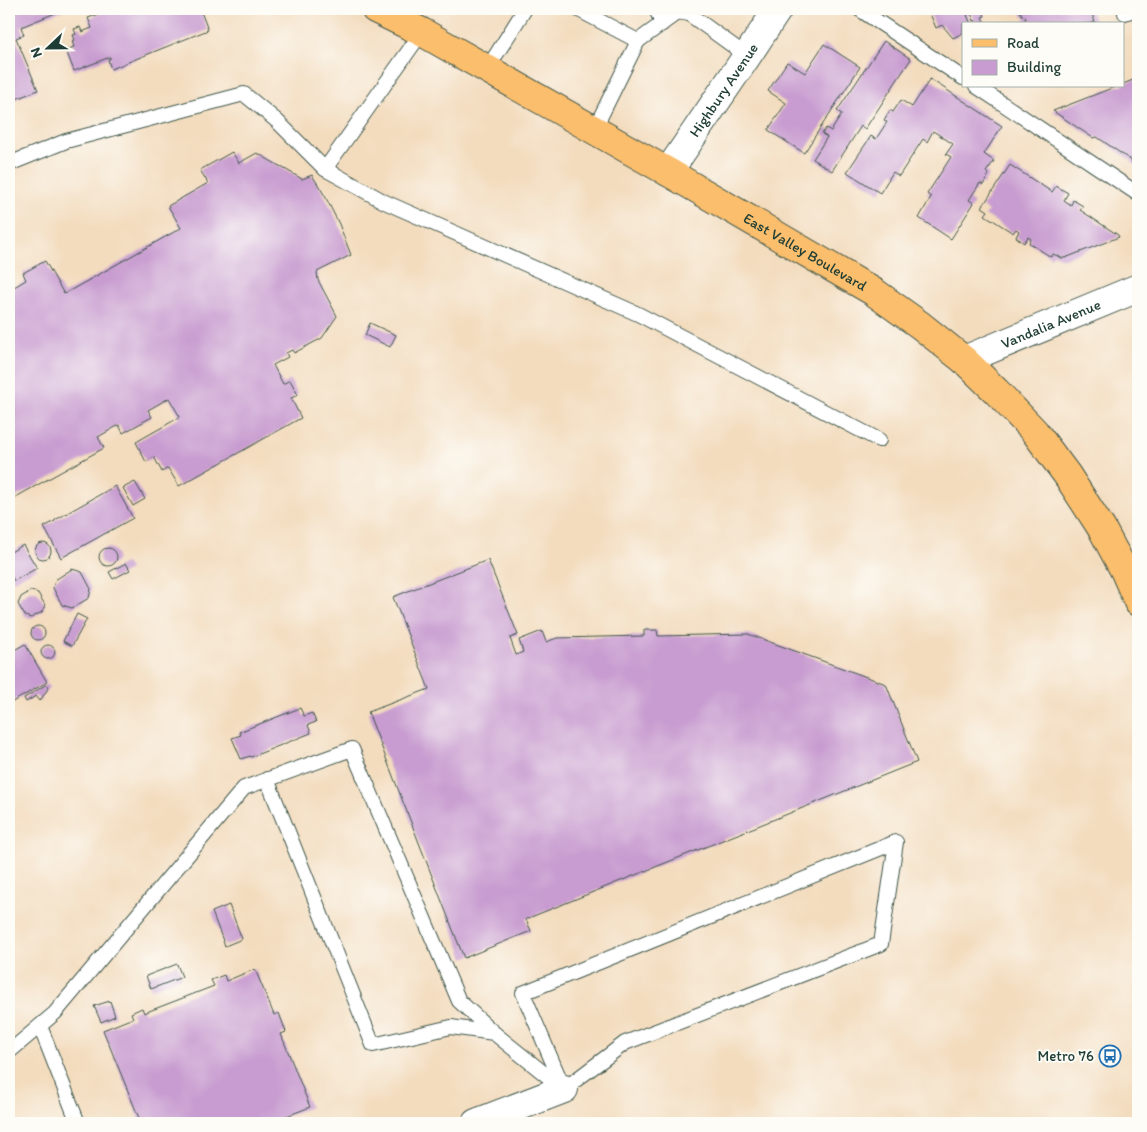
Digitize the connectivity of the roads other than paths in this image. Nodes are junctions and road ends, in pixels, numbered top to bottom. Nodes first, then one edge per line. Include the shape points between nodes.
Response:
1 (375, 9) edge
2 (525, 9) edge
3 (577, 9) edge
4 (656, 9) edge
5 (778, 9) edge
6 (859, 9) edge
7 (690, 11) edge
8 (406, 22) edge
9 (662, 24) junction
10 (638, 41) junction
11 (748, 56) junction
12 (487, 69) junction
13 (962, 77) edge
14 (979, 88) edge
15 (594, 130) junction
16 (9, 164) edge
17 (325, 169) junction
18 (668, 172) junction
19 (1138, 194) edge
20 (1138, 288) edge
21 (964, 360) junction
22 (879, 440) dead end
23 (1138, 602) edge
24 (267, 779) junction
25 (40, 1026) junction
26 (494, 1033) junction
27 (9, 1052) edge
28 (564, 1089) junction
29 (78, 1123) edge
30 (476, 1123) edge

1 - 8 main road, East Valley Boulevard
2 - 12 lane
3 - 10 lane
4 - 9 lane
5 - 11 street, Highbury Avenue
6 - 13 lane
7 - 9 lane via 678,12
7 - 11 lane
8 - 12 main road, East Valley Boulevard
8 - 17 lane
9 - 10 lane
10 - 15 lane
11 - 18 street, Highbury Avenue
12 - 15 main road, East Valley Boulevard
14 - 19 lane
15 - 18 main road, East Valley Boulevard
16 - 17 lane via 66,142 244,94 277,121
17 - 22 lane via 385,202 638,314
18 - 21 main road, East Valley Boulevard via 874,292
20 - 21 street, Vandalia Avenue
21 - 23 main road, East Valley Boulevard via 1035,432 1067,475 1102,529
24 - 25 lane via 244,788 55,1013
24 - 26 lane via 373,1045 451,1027
24 - 26 lane via 352,749 459,1001
25 - 27 lane
25 - 29 lane
26 - 28 lane
28 - 28 lane via 625,1043 881,944 896,842 523,993
28 - 30 street

